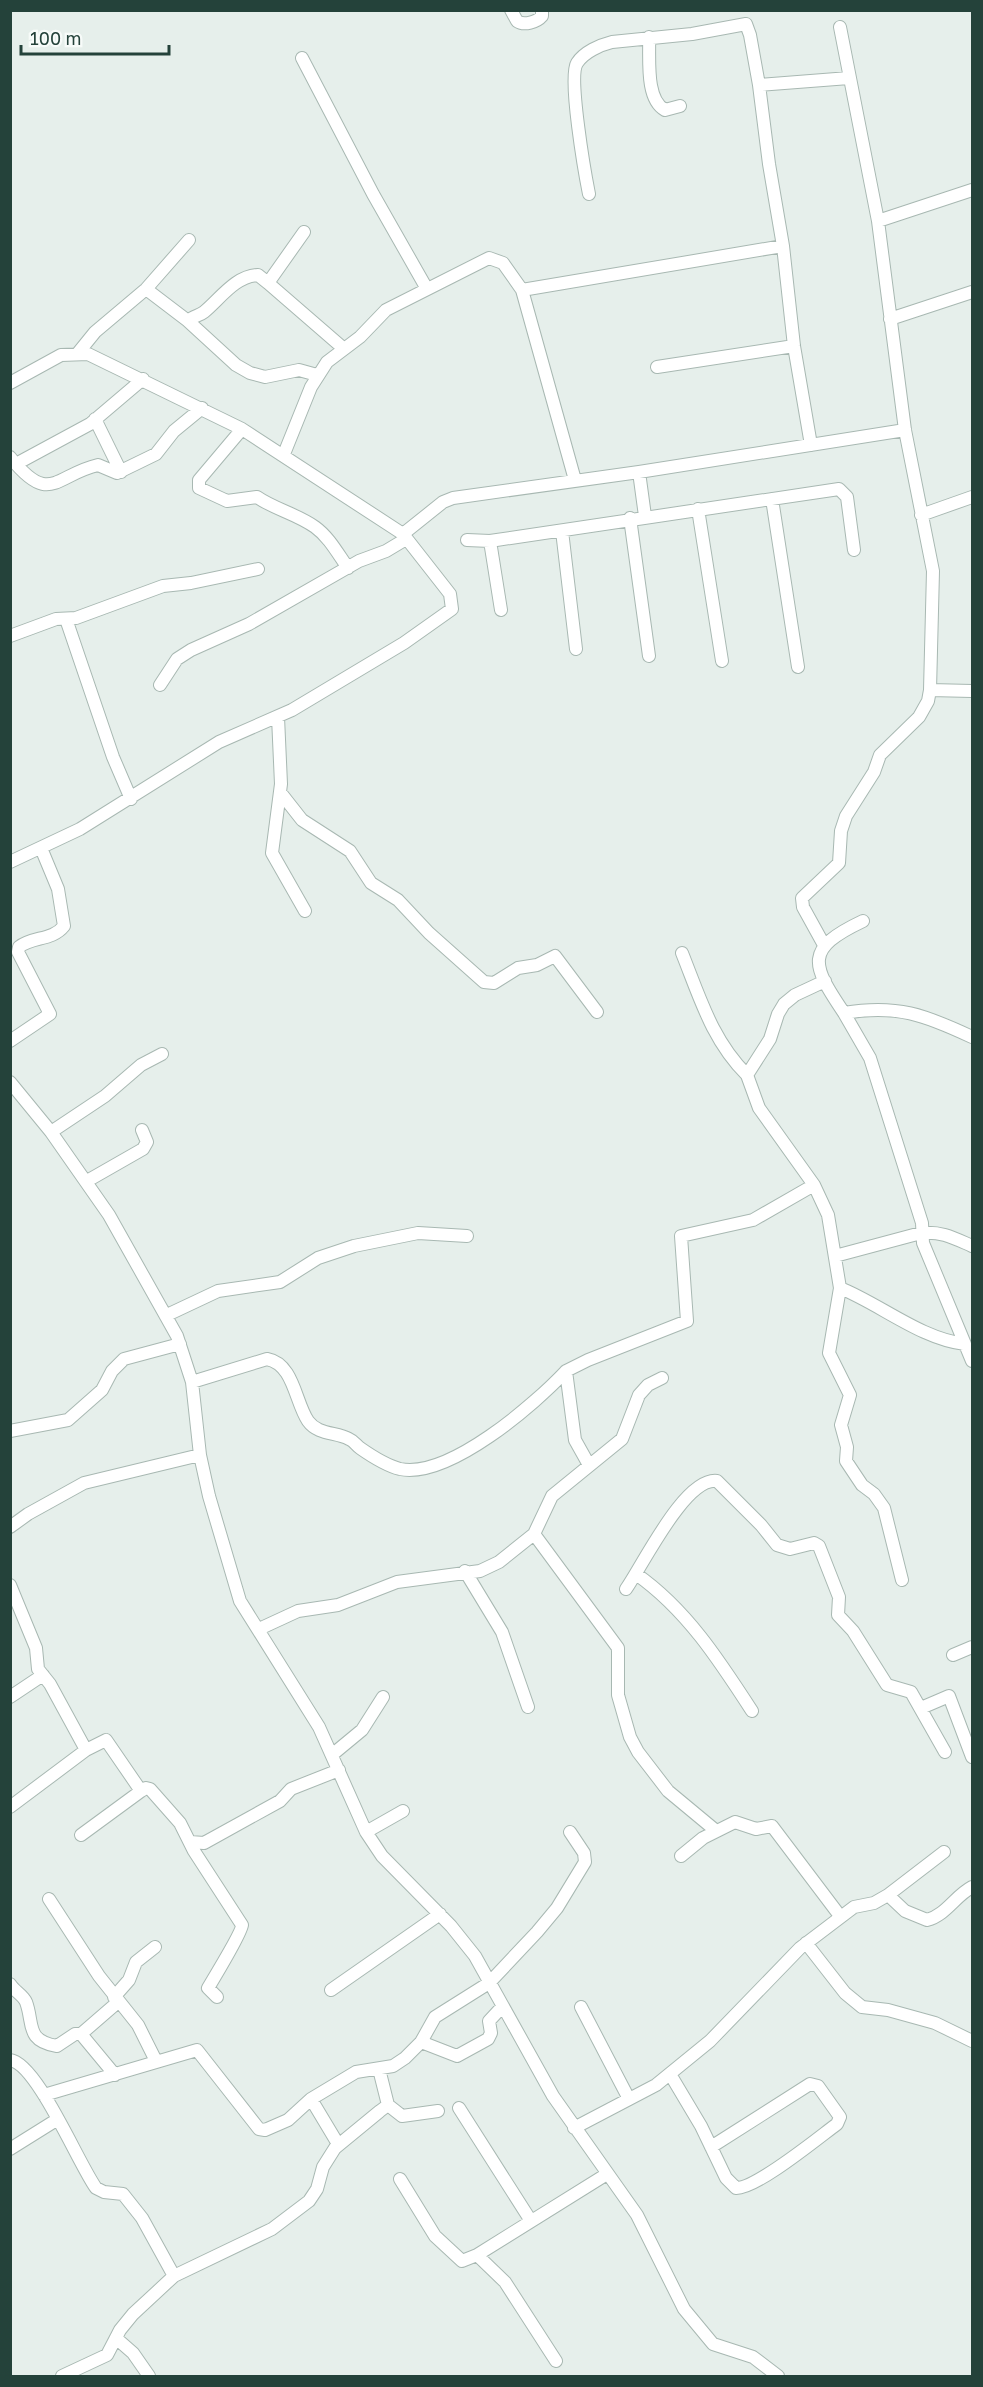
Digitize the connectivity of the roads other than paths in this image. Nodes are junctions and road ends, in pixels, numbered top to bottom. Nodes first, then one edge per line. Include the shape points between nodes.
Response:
1 (511, 10) edge
2 (542, 10) edge
3 (745, 10) edge
4 (746, 24) junction
5 (840, 27) dead end
6 (649, 37) junction
7 (302, 58) dead end
8 (849, 78) junction
9 (759, 85) junction
10 (680, 106) dead end
11 (972, 190) edge
12 (589, 194) dead end
13 (878, 221) junction
14 (304, 232) dead end
15 (189, 240) dead end
16 (783, 246) junction
17 (268, 283) junction
18 (428, 288) junction
19 (146, 289) junction
20 (522, 290) junction
21 (972, 292) edge
22 (890, 319) junction
23 (188, 321) junction
24 (794, 346) junction
25 (343, 348) junction
26 (78, 353) junction
27 (657, 367) dead end
28 (317, 375) junction
29 (143, 379) junction
30 (10, 383) edge
31 (202, 408) junction
32 (95, 419) junction
33 (242, 429) junction
34 (905, 430) junction
35 (811, 445) junction
36 (284, 454) junction
37 (13, 461) edge
38 (121, 472) junction
39 (639, 472) junction
40 (575, 480) junction
41 (972, 497) edge
42 (772, 499) junction
43 (698, 509) junction
44 (921, 514) junction
45 (645, 516) junction
46 (630, 518) junction
47 (562, 531) junction
48 (405, 536) junction
49 (467, 540) dead end
50 (490, 541) junction
51 (854, 550) dead end
52 (348, 568) junction
53 (258, 569) dead end
54 (501, 610) dead end
55 (66, 620) junction
56 (10, 636) edge
57 (576, 649) dead end
58 (649, 657) dead end
59 (722, 661) dead end
60 (798, 667) dead end
61 (159, 685) dead end
62 (930, 690) junction
63 (972, 691) edge
64 (278, 717) junction
65 (280, 792) junction
66 (131, 799) junction
67 (40, 848) junction
68 (10, 862) edge
69 (305, 911) dead end
70 (863, 921) dead end
71 (824, 945) junction
72 (682, 953) dead end
73 (825, 981) junction
74 (597, 1012) dead end
75 (844, 1013) junction
76 (972, 1037) edge
77 (10, 1041) edge
78 (162, 1054) dead end
79 (747, 1075) junction
80 (10, 1082) edge
81 (142, 1130) dead end
82 (51, 1132) junction
83 (87, 1181) junction
84 (814, 1185) junction
85 (921, 1233) junction
86 (467, 1236) dead end
87 (972, 1246) edge
88 (835, 1256) junction
89 (840, 1288) junction
90 (167, 1314) junction
91 (180, 1344) junction
92 (965, 1344) junction
93 (972, 1361) edge
94 (566, 1371) junction
95 (662, 1378) dead end
96 (192, 1382) junction
97 (10, 1431) edge
98 (200, 1455) junction
99 (589, 1465) junction
100 (10, 1527) edge
101 (534, 1534) junction
102 (465, 1572) junction
103 (636, 1574) junction
104 (902, 1580) dead end
105 (10, 1585) edge
106 (626, 1589) dead end
107 (259, 1629) junction
108 (972, 1647) edge
109 (953, 1655) dead end
110 (43, 1675) junction
111 (10, 1697) edge
112 (383, 1697) dead end
113 (528, 1707) dead end
114 (921, 1708) junction
115 (752, 1711) dead end
116 (87, 1750) junction
117 (945, 1752) dead end
118 (333, 1754) junction
119 (972, 1757) edge
120 (339, 1770) junction
121 (141, 1791) junction
122 (10, 1807) edge
123 (403, 1811) dead end
124 (715, 1830) junction
125 (366, 1832) junction
126 (570, 1832) dead end
127 (81, 1835) dead end
128 (190, 1842) junction
129 (944, 1852) dead end
130 (681, 1856) dead end
131 (972, 1887) edge
132 (888, 1895) junction
133 (49, 1899) dead end
134 (440, 1914) junction
135 (840, 1916) junction
136 (806, 1943) junction
137 (155, 1947) dead end
138 (489, 1983) junction
139 (10, 1984) edge
140 (331, 1990) dead end
141 (218, 1997) dead end
142 (116, 1999) junction
143 (502, 2007) junction
144 (581, 2007) dead end
145 (81, 2034) junction
146 (972, 2041) edge
147 (421, 2042) junction
148 (10, 2060) edge
149 (156, 2061) junction
150 (379, 2069) junction
151 (670, 2074) junction
152 (115, 2075) junction
153 (44, 2094) junction
154 (312, 2099) junction
155 (629, 2099) junction
156 (388, 2105) junction
157 (459, 2108) dead end
158 (438, 2111) dead end
159 (58, 2119) junction
160 (574, 2128) junction
161 (338, 2144) junction
162 (711, 2147) junction
163 (10, 2148) edge
164 (608, 2174) junction
165 (400, 2178) dead end
166 (531, 2221) junction
167 (477, 2255) junction
168 (174, 2276) junction
169 (117, 2339) junction
170 (556, 2361) dead end
171 (62, 2376) edge
172 (149, 2376) edge
173 (778, 2376) edge

1 - 2 street via 517,21 523,23 538,21
3 - 4 street
4 - 6 street
4 - 9 street
5 - 8 street
6 - 10 street via 652,95 665,110
6 - 12 street via 601,45 581,58 575,68 582,159
7 - 18 street
8 - 9 street
8 - 13 street
9 - 16 street
11 - 13 street
13 - 22 street
14 - 17 street
15 - 19 street
16 - 20 street
16 - 24 street
17 - 23 street via 252,275
17 - 25 street
18 - 20 street via 489,258 503,263
18 - 25 street via 386,310 360,337
19 - 23 street
19 - 26 street via 95,332
20 - 40 street
21 - 22 street
22 - 34 street
23 - 28 street via 250,373 265,377 299,369
24 - 27 street
24 - 35 street
25 - 28 street
26 - 29 street
26 - 30 street via 54,358
28 - 36 street
29 - 31 street
29 - 32 street
31 - 33 street
31 - 38 street via 174,431 156,454
32 - 37 street
32 - 38 street
33 - 36 street
33 - 52 street via 199,480 199,488 227,501 257,497 309,524 326,538
34 - 35 street
34 - 44 street
35 - 39 street
36 - 48 street
37 - 38 street via 43,484 57,484 98,465 113,474
39 - 40 street
39 - 45 street
40 - 48 street via 453,498 443,502
41 - 44 street
42 - 43 street
42 - 51 street via 830,489 843,491
42 - 60 street
43 - 45 street
43 - 59 street
44 - 62 street via 933,571
45 - 46 street
46 - 47 street
46 - 58 street
47 - 50 street
47 - 57 street
48 - 52 street via 386,551
48 - 64 street via 450,594 452,609 404,643
49 - 50 street
50 - 54 street
52 - 61 street via 249,624 191,650 177,659
53 - 55 street via 163,586
55 - 56 street via 56,619
55 - 66 street
62 - 63 street
62 - 71 street via 919,717 883,752 846,816 839,863 802,898
64 - 65 street
64 - 66 street via 219,742
65 - 69 street via 272,853
65 - 74 street via 302,820 350,851 370,883 398,900 484,982 494,983 518,968 537,966 555,956
66 - 67 street
67 - 68 street
67 - 77 street via 58,889 64,926 54,935 19,947 18,952 50,1014
70 - 71 street via 839,932
71 - 73 street via 818,960
72 - 79 street via 705,1015 727,1052
73 - 75 street
73 - 79 street via 795,994 784,1004 770,1039
75 - 76 street via 908,1011
75 - 85 street via 870,1058 922,1223
78 - 82 street via 141,1065 105,1096
79 - 84 street via 761,1111
80 - 82 street
81 - 83 street via 147,1142 143,1149
82 - 83 street
83 - 90 street
84 - 88 street via 828,1215
84 - 94 street via 753,1220 681,1236 687,1321
85 - 87 street via 941,1232
85 - 88 street
85 - 92 street
86 - 90 street via 418,1233 364,1244 318,1258 280,1282 218,1291
88 - 89 street
89 - 92 street via 938,1338
89 - 104 street via 828,1347 850,1395 842,1425 846,1461 884,1508
90 - 91 street
91 - 96 street
91 - 97 street via 124,1359 102,1390 68,1420
92 - 93 street
94 - 96 street via 536,1401 485,1441 462,1454 404,1470 361,1449 350,1439 314,1428 289,1378 273,1360
94 - 99 street via 574,1440
95 - 99 street via 639,1395 622,1439
96 - 98 street
98 - 100 street via 84,1483
98 - 107 street via 240,1601
99 - 101 street via 552,1496
101 - 102 street via 499,1562 480,1571
101 - 124 street via 618,1648 618,1695 638,1752 668,1791
102 - 107 street via 397,1582 338,1605 298,1611
102 - 113 street via 502,1632
103 - 106 street
103 - 114 street via 653,1544 696,1487 717,1481 777,1545 790,1549 814,1543 819,1546 839,1597 838,1615 889,1687 909,1689
103 - 115 street via 686,1618
105 - 110 street via 32,1636 37,1665
107 - 118 street
108 - 109 street
110 - 111 street
110 - 116 street
112 - 118 street via 362,1730
114 - 117 street
114 - 119 street via 949,1696
116 - 121 street via 106,1740
116 - 122 street
118 - 120 street
120 - 125 street
120 - 128 street via 291,1789 280,1801 204,1843
121 - 127 street
121 - 128 street via 147,1788 154,1793 180,1823
123 - 125 street
124 - 130 street
124 - 135 street via 735,1822 756,1829 772,1826
125 - 134 street via 392,1868
126 - 138 street via 584,1853 582,1866 548,1919
128 - 141 street via 242,1925 208,1988
129 - 132 street
131 - 132 street via 939,1915 927,1920 905,1911
132 - 135 street
133 - 142 street
134 - 138 street via 464,1940
134 - 140 street
135 - 136 street
136 - 146 street via 845,1993 862,2007 935,2023
136 - 151 street via 710,2041
137 - 142 street via 136,1962
138 - 143 street
138 - 147 street via 435,2017
139 - 145 street via 25,2000 30,2028 44,2041 57,2046
142 - 145 street
142 - 149 street via 138,2025
143 - 147 street via 489,2021 492,2033 488,2039 457,2056
143 - 160 street
144 - 155 street
145 - 152 street
147 - 150 street via 393,2067
148 - 153 street via 21,2064
149 - 152 street
149 - 154 street via 193,2050 200,2052 263,2131 294,2116
150 - 154 street via 356,2072
150 - 156 street
151 - 155 street
151 - 162 street
152 - 153 street
153 - 159 street
154 - 161 street
155 - 160 street
156 - 158 street via 402,2116
156 - 161 street
157 - 166 street
159 - 163 street
159 - 168 street via 96,2188 127,2197
160 - 164 street
161 - 168 street via 309,2201 272,2229
162 - 162 street via 726,2178 740,2189 773,2171 837,2124 840,2117 818,2086 810,2084
164 - 166 street
164 - 173 street via 637,2215 684,2308 708,2339 718,2347 753,2357
165 - 167 street via 417,2210 447,2250 462,2261
166 - 167 street
167 - 170 street via 505,2282
168 - 169 street via 133,2314
169 - 171 street via 107,2355
169 - 172 street

